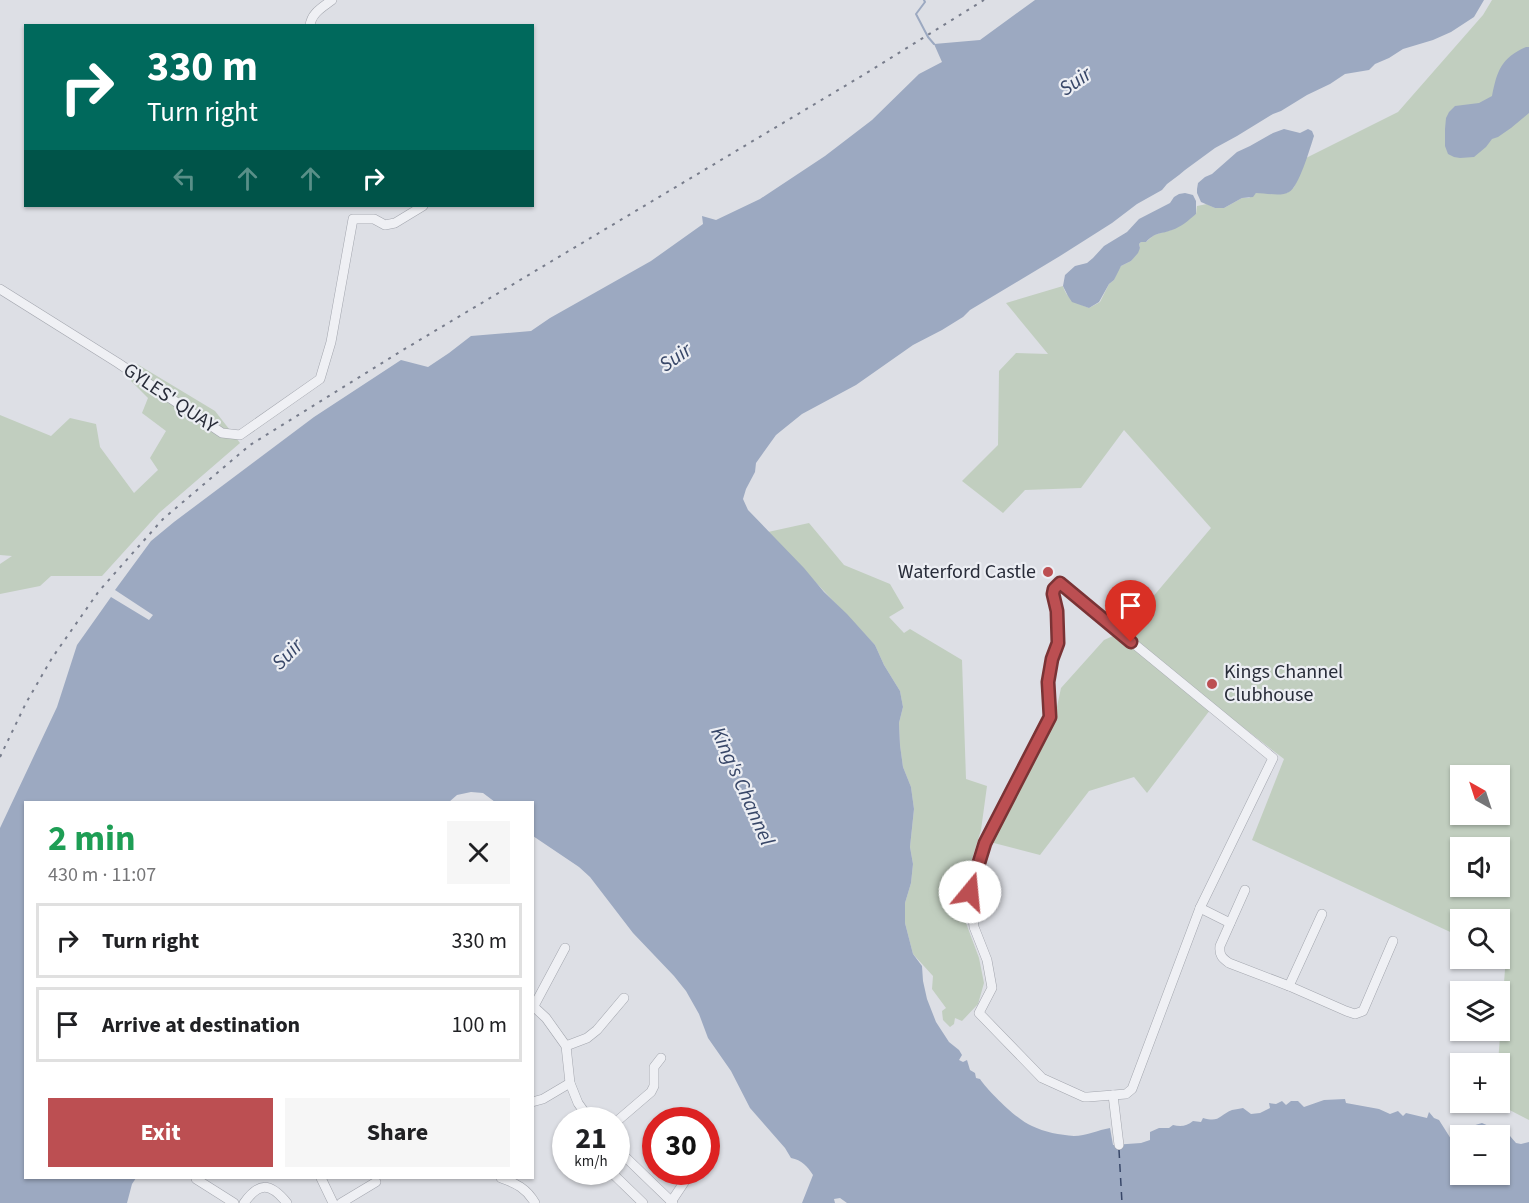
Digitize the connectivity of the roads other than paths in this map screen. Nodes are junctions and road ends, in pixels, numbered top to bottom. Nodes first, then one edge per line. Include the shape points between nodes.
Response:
1 (332, 0) edge
2 (310, 24) edge
3 (421, 207) edge
4 (0, 289) edge
5 (1245, 890) dead end
6 (1200, 908) junction
7 (1322, 914) dead end
8 (1230, 923) junction
9 (1393, 941) dead end
10 (566, 948) dead end
11 (1289, 986) junction
12 (624, 998) dead end
13 (534, 1004) edge
14 (534, 1007) edge
15 (566, 1046) junction
16 (661, 1058) dead end
17 (570, 1083) junction
18 (1113, 1095) junction
19 (534, 1101) edge
20 (581, 1107) edge
21 (630, 1110) edge
22 (1119, 1145) dead end
23 (630, 1162) edge
24 (196, 1179) dead end
25 (258, 1179) edge
26 (321, 1179) edge
27 (504, 1179) edge
28 (376, 1182) dead end
29 (624, 1185) edge
30 (683, 1185) edge
31 (258, 1188) junction
32 (672, 1202) edge
33 (234, 1203) edge
34 (244, 1203) edge
35 (286, 1203) edge
36 (333, 1203) edge
37 (341, 1203) edge
38 (536, 1203) edge
39 (643, 1203) edge

1 - 2 street via 318,10
3 - 4 street, GYLES' QUAY via 385,225 374,219 353,219 331,342 320,379 240,435 222,434
5 - 8 street
6 - 8 street
6 - 18 street via 1134,1086 1126,1094
6 - 18 street via 1273,758 1060,583 1053,594 1058,643 1048,682 1050,717 985,843 970,892 974,927 987,960 992,988 979,1013 1042,1078 1084,1096
7 - 11 street
8 - 11 street via 1220,946 1223,959
9 - 11 street via 1363,1011 1355,1014
10 - 13 street
12 - 15 street via 597,1030
14 - 15 street
15 - 17 street
16 - 21 street via 654,1067 651,1092
17 - 19 street
17 - 20 street
18 - 22 street
23 - 32 street
24 - 33 street
25 - 31 street
26 - 36 street
27 - 38 street via 519,1185
28 - 37 street
29 - 39 street
30 - 32 street
31 - 34 street
31 - 35 street via 271,1188

